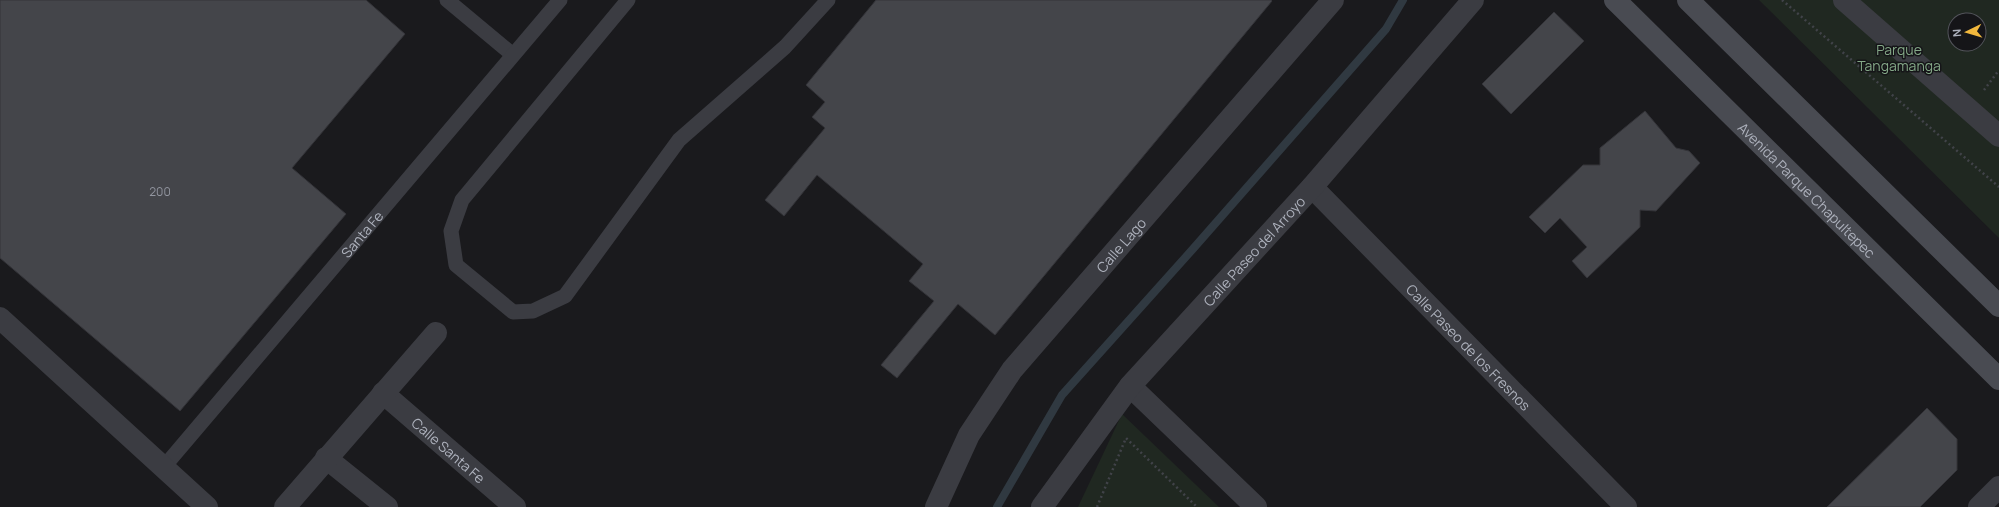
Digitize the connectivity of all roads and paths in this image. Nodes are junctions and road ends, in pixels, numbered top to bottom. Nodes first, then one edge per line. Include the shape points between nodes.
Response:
1 (447, 0) edge
2 (560, 0) edge
3 (628, 0) edge
4 (828, 0) edge
5 (1332, 0) edge
6 (1473, 0) edge
7 (1615, 0) edge
8 (1688, 0) edge
9 (1782, 0) edge
10 (1844, 0) edge
11 (513, 55) junction
12 (1999, 136) edge
13 (1312, 187) junction
14 (1999, 187) edge
15 (1999, 306) edge
16 (0, 318) edge
17 (436, 332) dead end
18 (1999, 379) edge
19 (1130, 386) junction
20 (383, 393) junction
21 (326, 458) junction
22 (163, 468) junction
23 (1999, 487) edge
24 (1620, 505) edge
25 (207, 507) edge
26 (285, 507) edge
27 (387, 507) edge
28 (515, 507) edge
29 (936, 507) edge
30 (1042, 507) edge
31 (1097, 507) edge
32 (1197, 507) edge
33 (1256, 507) edge
34 (1979, 507) edge

1 - 11 lane
2 - 11 lane, Santa Fe
3 - 4 lane via 462,200 451,231 456,264 513,312 534,311 565,296 679,140 786,47
5 - 29 street, Calle Lago via 1012,370 969,435
6 - 13 street, Calle Paseo del Arroyo
7 - 18 main road, Avenida Parque Chapultepec
8 - 15 main road
9 - 14 path
10 - 12 street
11 - 22 lane, Santa Fe
13 - 19 street, Calle Paseo del Arroyo
13 - 24 street, Calle Paseo de los Fresnos
16 - 22 street
17 - 20 street
19 - 30 street, Calle Paseo del Arroyo
19 - 33 street
20 - 21 street
20 - 28 street, Calle Santa Fe
21 - 26 street
21 - 27 street
22 - 25 street
23 - 34 street
31 - 32 path via 1126,438

